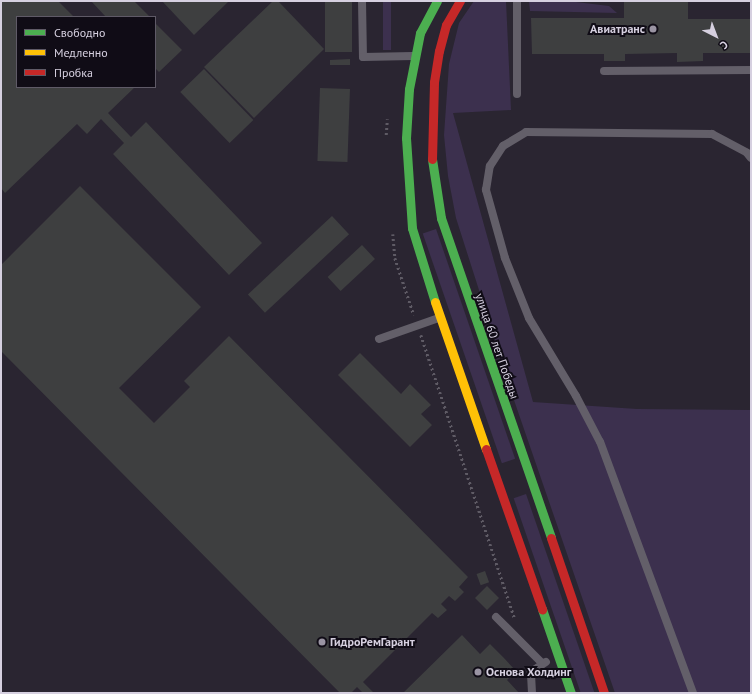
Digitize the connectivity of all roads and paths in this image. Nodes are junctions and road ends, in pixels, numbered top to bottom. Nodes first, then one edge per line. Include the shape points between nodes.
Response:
1 (362, 1) edge
2 (437, 1) edge
3 (460, 1) edge
4 (517, 1) edge
5 (413, 56) junction
6 (751, 70) edge
7 (604, 71) dead end
8 (517, 94) dead end
9 (751, 158) edge
10 (440, 318) junction
11 (379, 339) dead end
12 (530, 476) junction
13 (498, 487) junction
14 (496, 616) dead end
15 (559, 658) junction
16 (542, 663) junction
17 (532, 693) edge
18 (571, 693) edge
19 (604, 693) edge
20 (693, 693) edge

1 - 5 lane via 363,57
2 - 5 main road via 420,33
3 - 12 main road, улица 60 лет Победы via 446,24 438,59 431,140 434,183 450,250
4 - 8 lane
5 - 10 main road via 406,138 408,191 412,228 420,261
6 - 7 lane
9 - 20 lane via 746,152 712,134 526,132 503,146 490,166 486,190 505,258 528,318 576,396 600,442
10 - 11 lane
10 - 13 main road
12 - 13 main road
12 - 19 main road, улица 60 лет Победы
13 - 15 main road
14 - 16 lane
15 - 16 lane
15 - 18 main road
16 - 17 lane via 531,672

